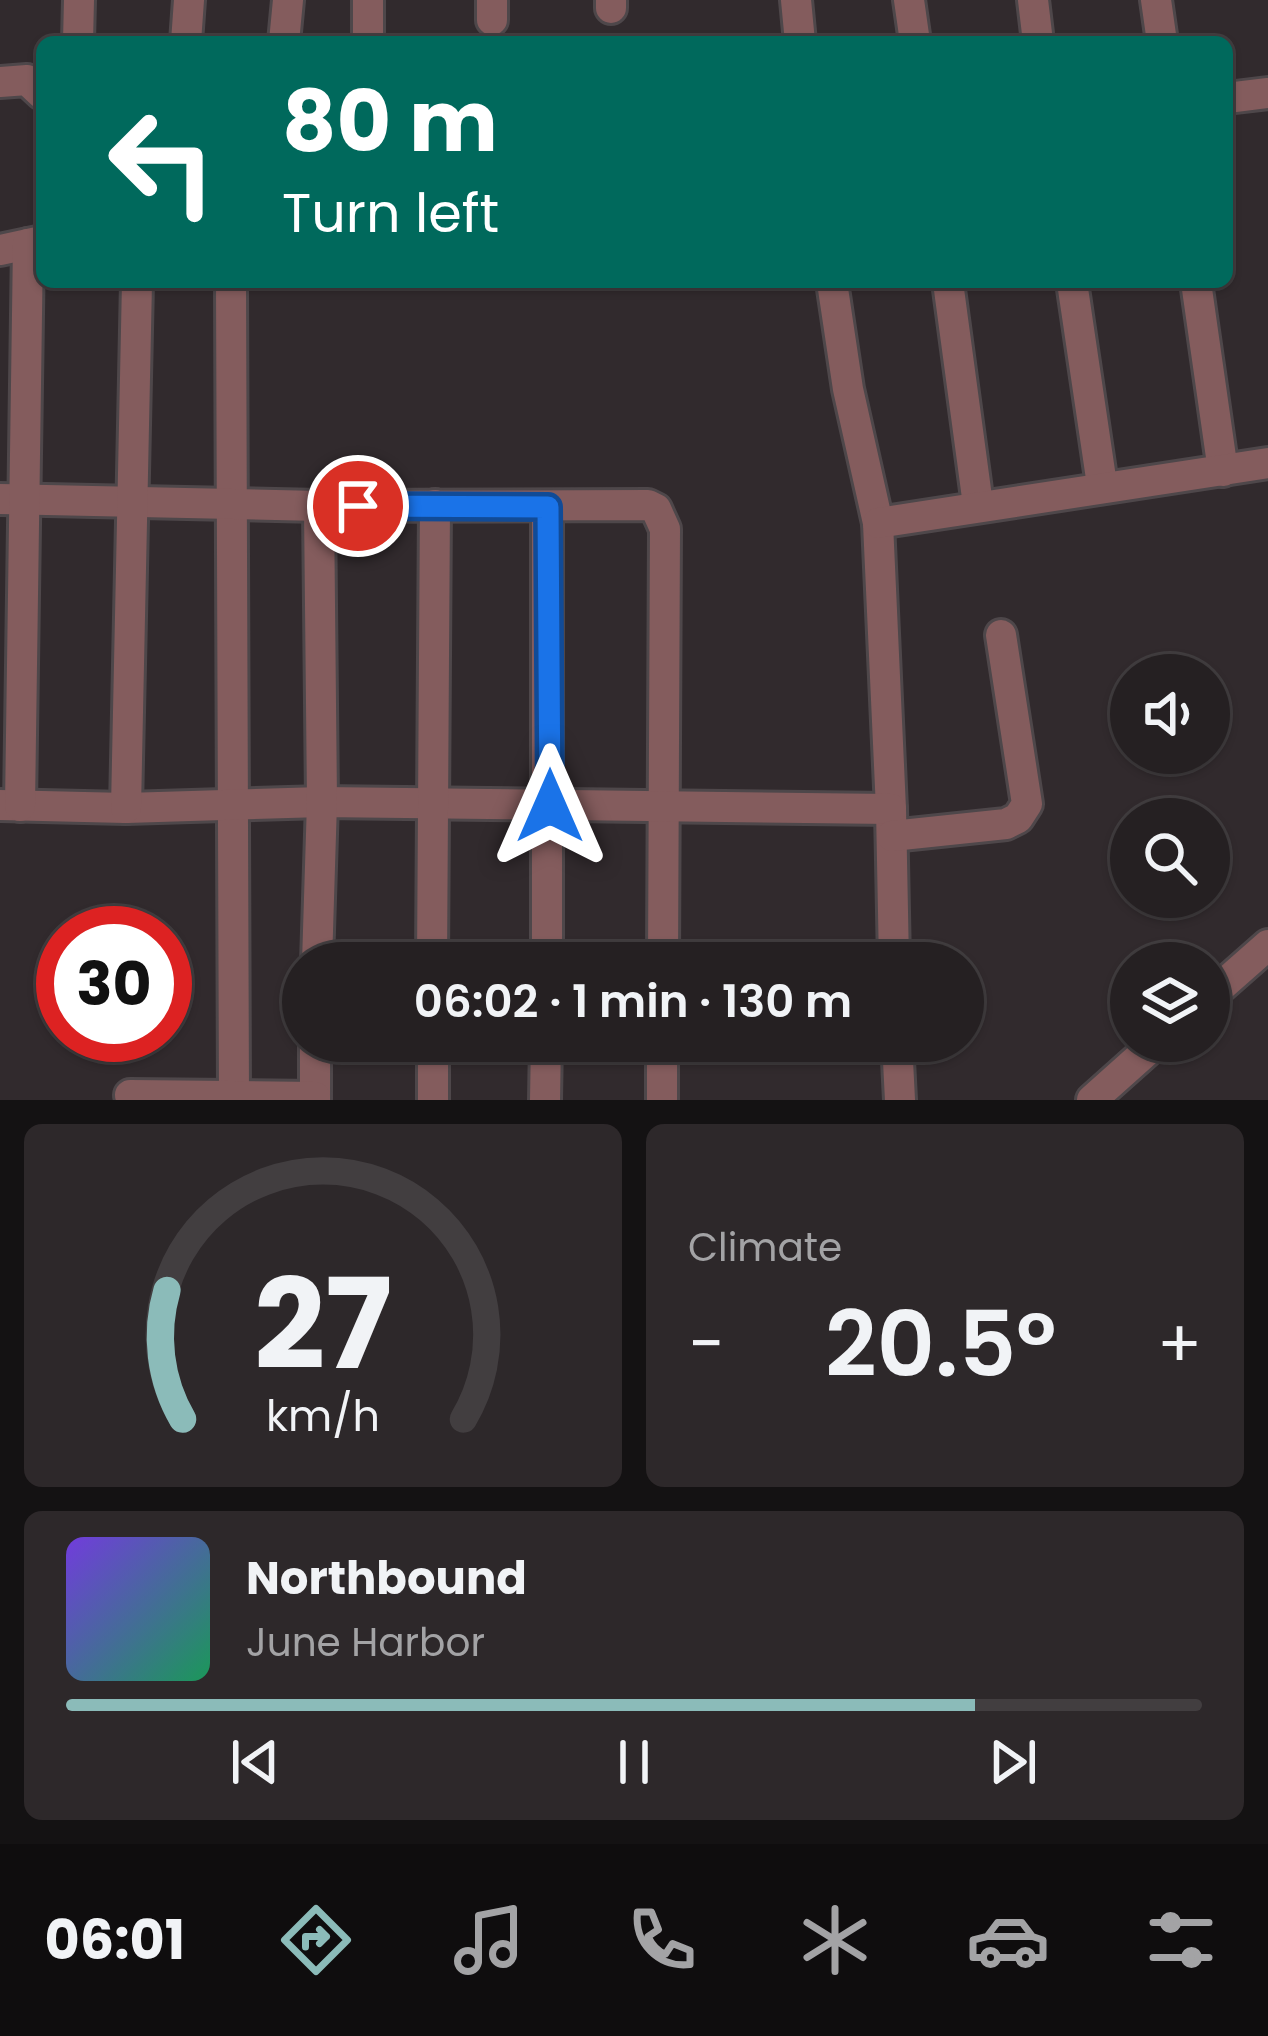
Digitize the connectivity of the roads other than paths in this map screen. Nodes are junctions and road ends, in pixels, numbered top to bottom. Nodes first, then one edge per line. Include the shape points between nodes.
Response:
1 (79, 0) edge
2 (189, 0) edge
3 (288, 0) edge
4 (368, 0) edge
5 (796, 0) edge
6 (909, 0) edge
7 (1033, 0) edge
8 (1156, 0) edge
9 (78, 36) edge
10 (186, 36) edge
11 (285, 36) edge
12 (368, 36) edge
13 (799, 36) edge
14 (914, 36) edge
15 (1037, 36) edge
16 (1161, 36) edge
17 (0, 82) edge
18 (36, 88) edge
19 (1268, 94) edge
20 (1233, 97) edge
21 (23, 245) edge
22 (137, 288) edge
23 (231, 288) edge
24 (833, 288) edge
25 (949, 288) edge
26 (1073, 288) edge
27 (1197, 288) edge
28 (1268, 463) edge
29 (1223, 471) junction
30 (1102, 485) junction
31 (12, 499) edge
32 (133, 502) junction
33 (232, 503) junction
34 (435, 505) junction
35 (978, 505) junction
36 (319, 506) junction
37 (548, 507) junction
38 (878, 523) junction
39 (1001, 635) dead end
40 (322, 802) junction
41 (431, 803) junction
42 (10, 805) edge
43 (232, 806) junction
44 (550, 806) junction
45 (126, 808) junction
46 (663, 809) junction
47 (892, 823) junction
48 (318, 942) edge
49 (432, 942) edge
50 (547, 942) edge
51 (663, 942) edge
52 (894, 942) edge
53 (1268, 945) edge
54 (1230, 978) edge
55 (314, 1062) edge
56 (433, 1062) edge
57 (546, 1062) edge
58 (662, 1062) edge
59 (898, 1062) edge
60 (1134, 1062) edge
61 (130, 1095) dead end
62 (234, 1096) junction
63 (315, 1099) edge
64 (434, 1100) edge
65 (545, 1100) edge
66 (662, 1100) edge
67 (900, 1100) edge
68 (1091, 1100) edge

1 - 9 street
2 - 10 street
3 - 11 street
4 - 12 street
5 - 13 street
6 - 14 street
7 - 15 street
8 - 16 street
17 - 18 street via 27,80
19 - 20 street
21 - 31 street
22 - 32 street
23 - 33 street
24 - 38 street
25 - 35 street
26 - 30 street
27 - 29 street
28 - 29 street
29 - 30 street
30 - 35 street
31 - 32 street
31 - 42 street
32 - 33 street
32 - 45 street
33 - 36 street
33 - 43 street
34 - 36 street
34 - 37 street
34 - 41 street
35 - 38 street
36 - 40 street
37 - 44 street
37 - 46 street via 648,505 661,517
38 - 47 street
39 - 47 street via 1027,804 1006,824
40 - 41 street
40 - 43 street
40 - 48 street
41 - 44 street
41 - 49 street
42 - 45 street
43 - 45 street
43 - 62 street
44 - 46 street
44 - 50 street
46 - 47 street
46 - 51 street
47 - 52 street
53 - 54 street
55 - 63 street
56 - 64 street
57 - 65 street
58 - 66 street
59 - 67 street
60 - 68 street
61 - 62 street
62 - 63 street

